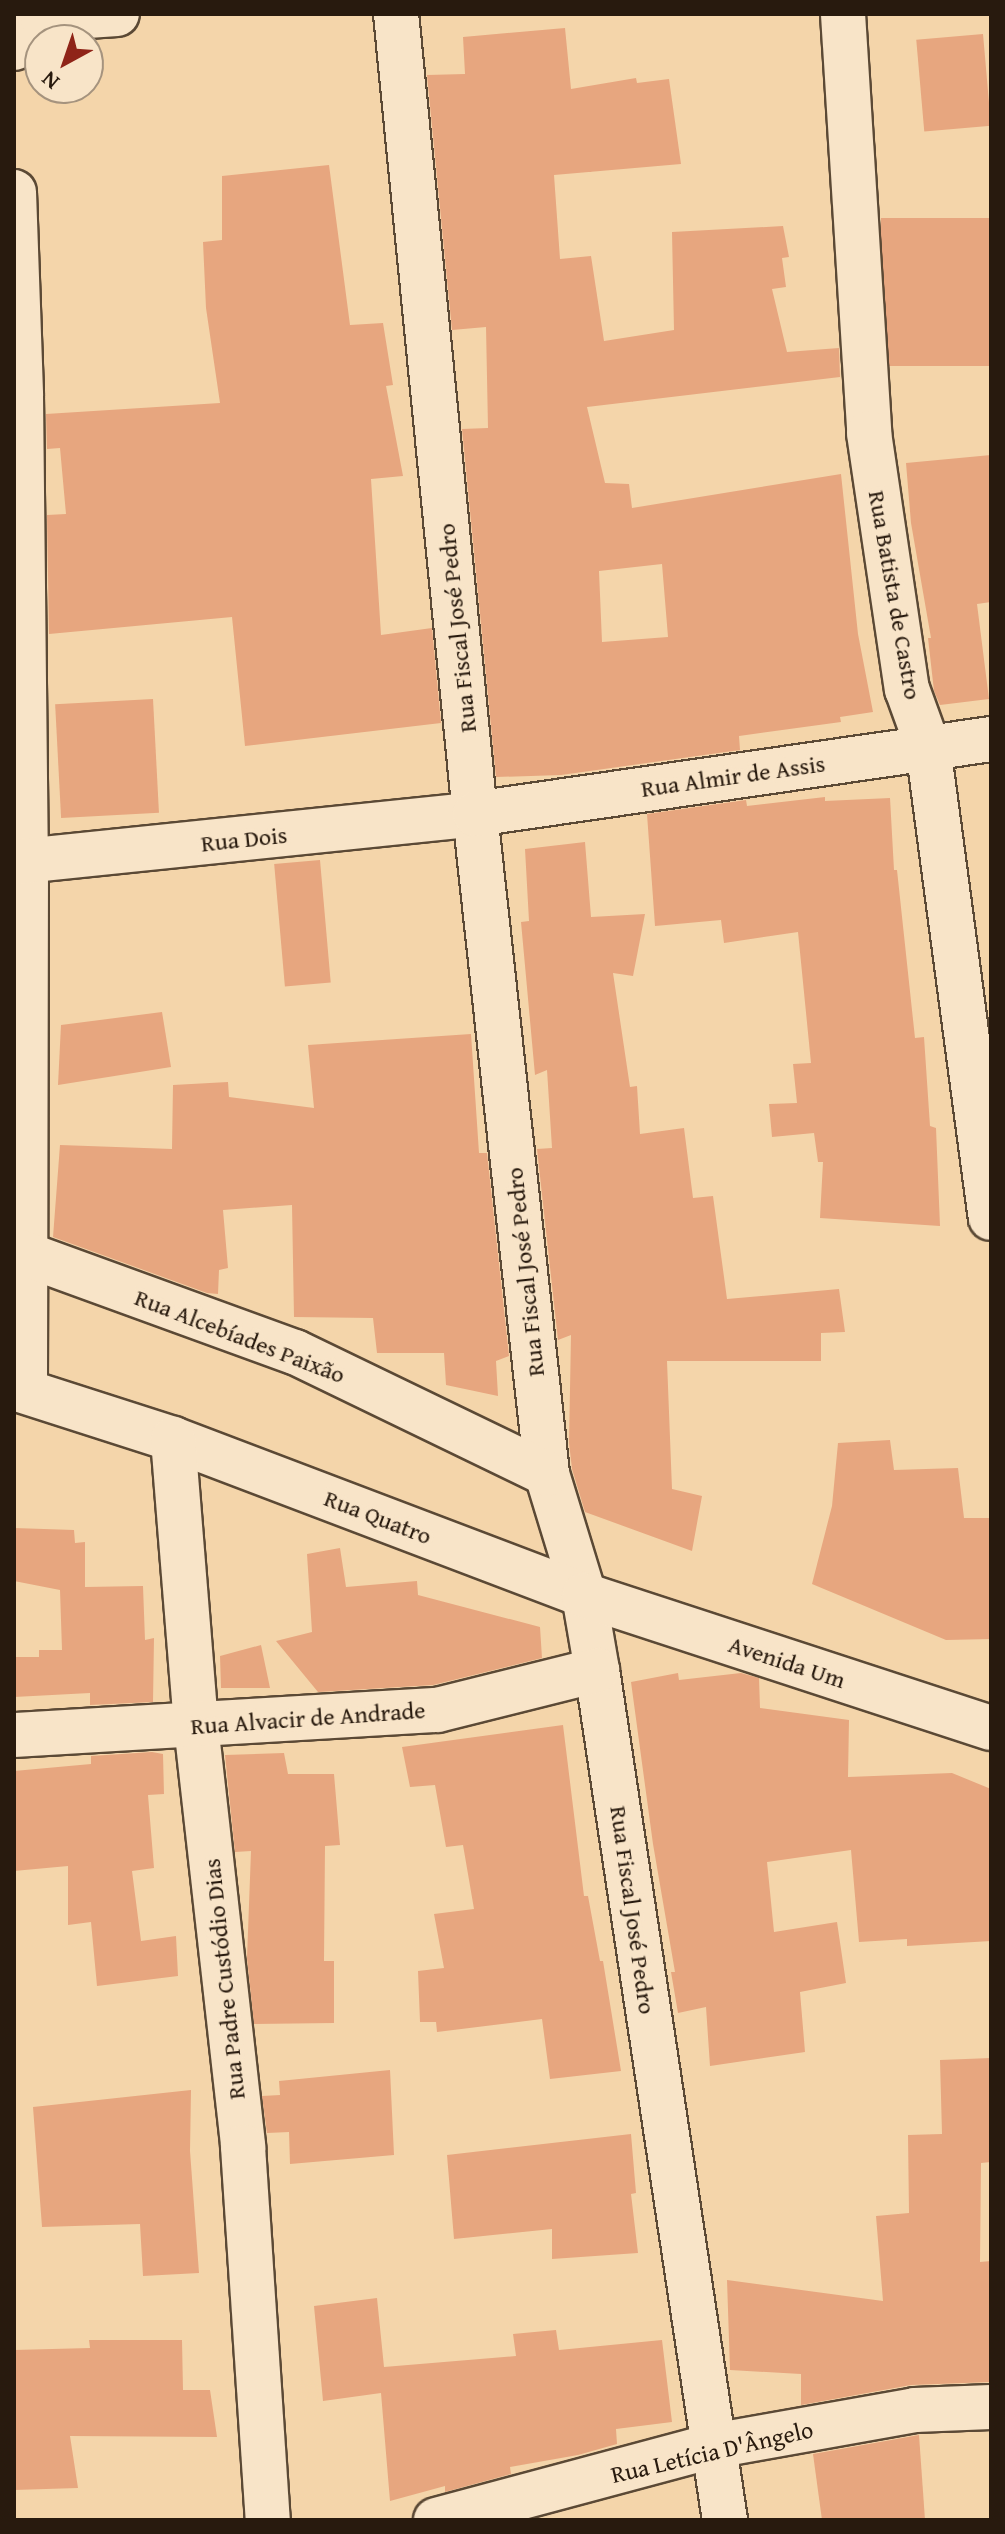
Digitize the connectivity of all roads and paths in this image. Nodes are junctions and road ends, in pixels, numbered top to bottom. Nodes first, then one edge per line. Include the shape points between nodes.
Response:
1 (117, 14) edge
2 (396, 14) edge
3 (843, 14) edge
4 (14, 48) edge
5 (14, 192) edge
6 (991, 739) edge
7 (928, 747) junction
8 (475, 814) junction
9 (20, 862) edge
10 (991, 1218) edge
11 (20, 1253) edge
12 (20, 1389) edge
13 (173, 1439) junction
14 (547, 1474) junction
15 (584, 1595) junction
16 (597, 1670) junction
17 (196, 1725) junction
18 (991, 1728) edge
19 (14, 1735) edge
20 (991, 2407) edge
21 (713, 2446) junction
22 (268, 2520) edge
23 (436, 2520) edge
24 (725, 2520) edge

1 - 4 street via 43,19 25,31
2 - 8 street, Rua Fiscal José Pedro
3 - 7 street, Rua Batista de Castro via 869,433 907,689
5 - 9 street via 21,396
6 - 7 street, Rua Almir de Assis
7 - 8 street, Rua Almir de Assis
7 - 10 street, Rua Batista de Castro
8 - 9 street, Rua Dois
8 - 14 street, Rua Fiscal José Pedro
9 - 11 street
11 - 12 street
11 - 14 street, Rua Alcebíades Paixão via 295,1352
12 - 13 street, Rua Quatro
13 - 15 street, Rua Quatro
13 - 17 street, Rua Padre Custódio Dias
14 - 15 street, Rua Fiscal José Pedro
15 - 16 street, Rua Fiscal José Pedro
15 - 18 street, Avenida Um
16 - 17 street, Rua Alvacir de Andrade via 437,1710
16 - 21 street, Rua Fiscal José Pedro
17 - 19 street, Rua Alvacir de Andrade
17 - 22 street, Rua Padre Custódio Dias via 243,2147
20 - 21 street, Rua Letícia D'Ângelo via 915,2410
21 - 23 street, Rua Letícia D'Ângelo
21 - 24 street, Rua Fiscal José Pedro

